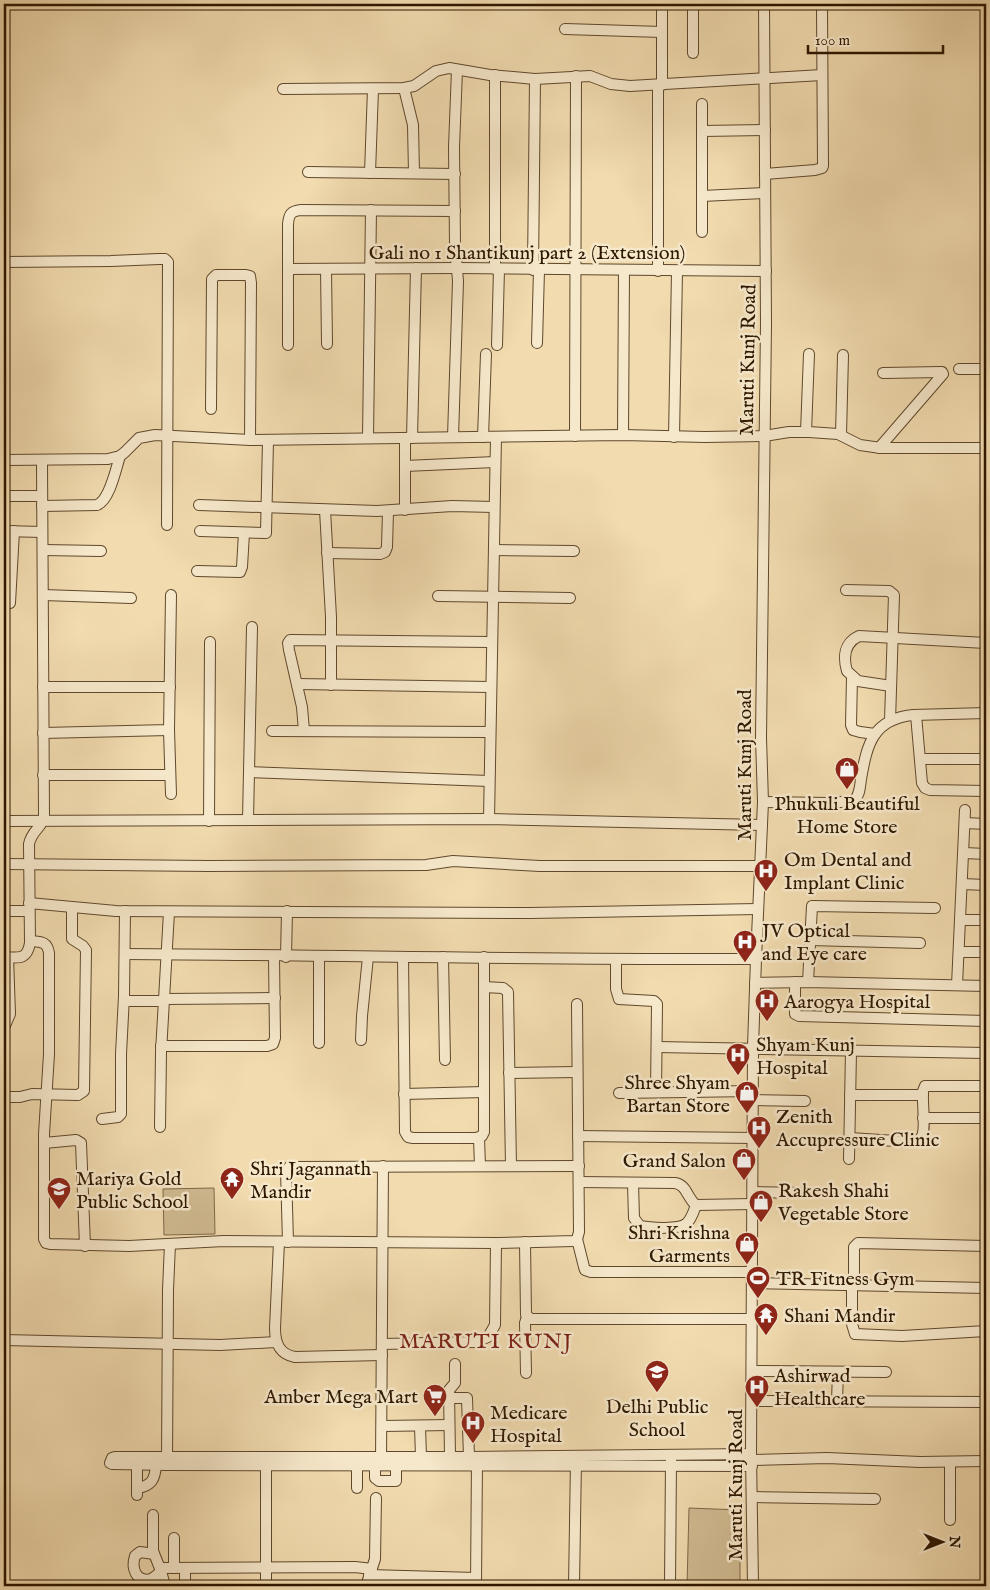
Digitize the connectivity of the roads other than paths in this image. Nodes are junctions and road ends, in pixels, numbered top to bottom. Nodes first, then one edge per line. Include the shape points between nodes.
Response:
1 (662, 4) edge
2 (693, 4) edge
3 (764, 4) edge
4 (822, 4) edge
5 (565, 29) dead end
6 (662, 32) junction
7 (693, 53) dead end
8 (457, 70) junction
9 (822, 75) junction
10 (495, 76) junction
11 (576, 76) junction
12 (535, 79) junction
13 (764, 79) junction
14 (660, 85) junction
15 (404, 88) junction
16 (283, 89) dead end
17 (373, 89) junction
18 (702, 104) dead end
19 (765, 130) junction
20 (702, 131) junction
21 (308, 172) dead end
22 (370, 173) junction
23 (414, 174) junction
24 (454, 174) junction
25 (765, 174) junction
26 (765, 193) junction
27 (702, 196) junction
28 (371, 210) junction
29 (455, 211) junction
30 (702, 232) dead end
31 (4, 262) edge
32 (416, 268) junction
33 (457, 268) junction
34 (288, 269) junction
35 (326, 269) junction
36 (369, 269) junction
37 (497, 269) junction
38 (536, 270) junction
39 (577, 270) junction
40 (624, 270) junction
41 (766, 270) junction
42 (658, 271) junction
43 (677, 271) junction
44 (537, 343) dead end
45 (327, 344) dead end
46 (288, 345) dead end
47 (497, 345) dead end
48 (486, 354) dead end
49 (809, 354) dead end
50 (843, 355) dead end
51 (959, 369) dead end
52 (986, 369) edge
53 (883, 372) dead end
54 (211, 409) dead end
55 (806, 432) junction
56 (623, 435) junction
57 (169, 436) junction
58 (576, 436) junction
59 (764, 436) junction
60 (841, 436) junction
61 (453, 437) junction
62 (484, 437) junction
63 (496, 437) junction
64 (674, 437) junction
65 (368, 438) junction
66 (409, 438) junction
67 (250, 440) junction
68 (268, 440) junction
69 (879, 448) junction
70 (986, 448) edge
71 (120, 456) junction
72 (4, 460) edge
73 (42, 461) junction
74 (495, 462) junction
75 (405, 466) junction
76 (4, 496) edge
77 (42, 501) junction
78 (199, 505) dead end
79 (266, 506) junction
80 (494, 507) junction
81 (325, 510) junction
82 (405, 510) junction
83 (388, 511) junction
84 (167, 525) dead end
85 (9, 531) edge
86 (200, 531) dead end
87 (42, 532) junction
88 (244, 533) junction
89 (43, 550) junction
90 (494, 550) junction
91 (102, 551) dead end
92 (574, 551) dead end
93 (327, 553) junction
94 (8, 568) edge
95 (197, 572) dead end
96 (846, 590) dead end
97 (43, 595) junction
98 (171, 595) dead end
99 (438, 596) dead end
100 (493, 596) junction
101 (131, 598) dead end
102 (570, 598) dead end
103 (4, 602) edge
104 (252, 627) dead end
105 (892, 637) junction
106 (331, 640) junction
107 (210, 642) dead end
108 (492, 642) junction
109 (986, 643) edge
110 (852, 677) junction
111 (297, 684) junction
112 (331, 685) junction
113 (891, 686) junction
114 (43, 687) junction
115 (170, 687) junction
116 (491, 687) junction
117 (986, 714) edge
118 (916, 715) junction
119 (890, 721) junction
120 (169, 730) junction
121 (272, 731) dead end
122 (304, 731) junction
123 (490, 732) junction
124 (43, 733) junction
125 (875, 734) junction
126 (920, 759) junction
127 (986, 759) edge
128 (249, 772) junction
129 (43, 775) junction
130 (170, 775) junction
131 (489, 781) junction
132 (986, 791) edge
133 (171, 794) dead end
134 (763, 802) junction
135 (965, 810) dead end
136 (488, 819) junction
137 (248, 820) junction
138 (4, 821) edge
139 (43, 821) junction
140 (209, 821) junction
141 (965, 823) junction
142 (986, 824) edge
143 (762, 825) junction
144 (964, 853) junction
145 (986, 854) edge
146 (4, 864) edge
147 (28, 865) junction
148 (760, 866) junction
149 (962, 884) junction
150 (986, 885) edge
151 (29, 907) junction
152 (72, 907) junction
153 (935, 908) dead end
154 (758, 909) junction
155 (4, 911) edge
156 (125, 911) junction
157 (287, 911) junction
158 (169, 912) junction
159 (961, 920) junction
160 (986, 920) edge
161 (810, 940) junction
162 (30, 941) junction
163 (920, 943) dead end
164 (959, 952) junction
165 (986, 952) edge
166 (125, 954) junction
167 (167, 954) junction
168 (274, 956) junction
169 (286, 956) junction
170 (6, 957) edge
171 (319, 957) junction
172 (368, 957) junction
173 (403, 957) junction
174 (443, 957) junction
175 (484, 957) junction
176 (756, 959) junction
177 (616, 960) junction
178 (795, 982) junction
179 (808, 982) junction
180 (755, 983) junction
181 (957, 985) junction
182 (986, 986) edge
183 (484, 988) junction
184 (275, 998) junction
185 (164, 1000) junction
186 (124, 1001) junction
187 (576, 1004) dead end
188 (986, 1021) edge
189 (4, 1028) edge
190 (361, 1040) dead end
191 (319, 1044) dead end
192 (161, 1046) junction
193 (657, 1047) junction
194 (753, 1047) junction
195 (851, 1051) junction
196 (986, 1053) edge
197 (445, 1060) dead end
198 (577, 1072) junction
199 (509, 1073) junction
200 (986, 1086) edge
201 (484, 1092) junction
202 (656, 1092) junction
203 (619, 1093) dead end
204 (46, 1094) junction
205 (404, 1094) junction
206 (850, 1095) junction
207 (923, 1095) junction
208 (4, 1096) edge
209 (753, 1096) junction
210 (805, 1101) dead end
211 (923, 1118) junction
212 (986, 1118) edge
213 (102, 1119) dead end
214 (160, 1127) dead end
215 (578, 1136) junction
216 (479, 1138) junction
217 (754, 1138) junction
218 (850, 1138) junction
219 (44, 1142) junction
220 (849, 1159) dead end
221 (383, 1166) junction
222 (480, 1166) junction
223 (510, 1166) junction
224 (579, 1166) junction
225 (579, 1182) junction
226 (633, 1183) junction
227 (754, 1192) junction
228 (805, 1193) dead end
229 (754, 1204) junction
230 (696, 1205) junction
231 (577, 1239) junction
232 (384, 1241) junction
233 (284, 1242) junction
234 (496, 1242) junction
235 (525, 1242) junction
236 (170, 1244) junction
237 (85, 1246) junction
238 (986, 1246) edge
239 (753, 1272) junction
240 (753, 1283) junction
241 (853, 1284) junction
242 (986, 1288) edge
243 (527, 1317) junction
244 (753, 1319) junction
245 (986, 1331) edge
246 (4, 1340) edge
247 (276, 1342) junction
248 (168, 1344) junction
249 (382, 1344) junction
250 (382, 1355) junction
251 (455, 1364) dead end
252 (752, 1372) junction
253 (838, 1372) junction
254 (886, 1372) dead end
255 (526, 1373) dead end
256 (449, 1398) junction
257 (752, 1401) junction
258 (837, 1401) junction
259 (986, 1402) edge
260 (450, 1425) junction
261 (382, 1426) junction
262 (420, 1426) junction
263 (421, 1457) junction
264 (450, 1457) junction
265 (474, 1460) junction
266 (751, 1460) junction
267 (266, 1461) junction
268 (576, 1461) junction
269 (671, 1461) junction
270 (986, 1461) edge
271 (950, 1462) junction
272 (164, 1463) junction
273 (379, 1463) junction
274 (137, 1465) junction
275 (357, 1465) junction
276 (396, 1466) junction
277 (357, 1488) dead end
278 (753, 1497) junction
279 (376, 1498) dead end
280 (875, 1499) dead end
281 (153, 1515) dead end
282 (950, 1520) dead end
283 (174, 1538) dead end
284 (154, 1554) junction
285 (174, 1568) junction
286 (185, 1568) junction
287 (266, 1568) junction
288 (161, 1570) junction
289 (370, 1572) junction
290 (476, 1582) edge
291 (147, 1583) edge
292 (165, 1586) edge
293 (185, 1586) edge
294 (266, 1586) edge
295 (366, 1586) edge
296 (574, 1586) edge
297 (670, 1586) edge
298 (753, 1586) edge

1 - 6 street
2 - 7 street
3 - 13 street, Maruti Kunj Road
4 - 9 street
5 - 6 street
6 - 14 street
8 - 10 street
8 - 15 street via 436,71 414,86
8 - 24 street
9 - 13 street
9 - 25 street via 822,168
10 - 12 street
10 - 37 street
11 - 12 street
11 - 14 street via 594,77 615,85
11 - 39 street
12 - 38 street
13 - 14 street
13 - 19 street, Maruti Kunj Road
14 - 42 street
15 - 17 street
15 - 23 street via 412,125
16 - 17 street
17 - 22 street
18 - 20 street
19 - 20 street
19 - 25 street, Maruti Kunj Road
20 - 27 street
21 - 22 street
22 - 23 street
23 - 24 street
24 - 29 street
25 - 26 street, Maruti Kunj Road
26 - 27 street
26 - 41 street, Maruti Kunj Road
27 - 30 street
28 - 29 street
28 - 34 street via 291,212
28 - 36 street
29 - 33 street
31 - 57 street via 167,261 170,266
32 - 33 street, Gali no 1 Shantikunj part 2 (Extension)
32 - 36 street, Gali no 1 Shantikunj part 2 (Extension)
32 - 66 street
33 - 37 street, Gali no 1 Shantikunj part 2 (Extension)
33 - 61 street
34 - 35 street, Gali no 1 Shantikunj part 2 (Extension)
34 - 46 street
35 - 36 street, Gali no 1 Shantikunj part 2 (Extension)
35 - 45 street
36 - 65 street
37 - 38 street, Gali no 1 Shantikunj part 2 (Extension)
37 - 47 street
38 - 39 street, Gali no 1 Shantikunj part 2 (Extension)
38 - 44 street
39 - 40 street, Gali no 1 Shantikunj part 2 (Extension)
39 - 58 street
40 - 42 street, Gali no 1 Shantikunj part 2 (Extension)
40 - 56 street
41 - 43 street, Gali no 1 Shantikunj part 2 (Extension)
41 - 59 street, Maruti Kunj Road
42 - 43 street, Gali no 1 Shantikunj part 2 (Extension)
43 - 64 street
48 - 62 street
49 - 55 street
50 - 60 street
51 - 52 street
53 - 69 street via 943,374
54 - 67 street via 211,282 216,275 250,276
55 - 59 street
55 - 60 street
56 - 58 street
56 - 64 street
57 - 67 street
57 - 71 street via 139,438
57 - 84 street
58 - 63 street
59 - 64 street
59 - 134 street, Maruti Kunj Road
60 - 69 street via 860,445
61 - 62 street
61 - 66 street
62 - 63 street
63 - 74 street
65 - 66 street
65 - 68 street
66 - 75 street
67 - 68 street
68 - 79 street
69 - 70 street
71 - 73 street
71 - 77 street via 101,504
72 - 73 street
73 - 77 street
74 - 75 street
74 - 80 street
75 - 82 street
76 - 77 street
77 - 87 street
78 - 79 street
79 - 81 street
79 - 88 street via 266,533
80 - 82 street
80 - 90 street
81 - 83 street
81 - 93 street
82 - 83 street
83 - 93 street via 385,552
85 - 87 street
85 - 94 street
86 - 88 street
87 - 89 street
88 - 95 street via 240,572
89 - 91 street
89 - 97 street
90 - 92 street
90 - 100 street
93 - 106 street
94 - 103 street via 10,602
96 - 105 street via 894,594
97 - 101 street
97 - 114 street
98 - 115 street
99 - 100 street
100 - 102 street
100 - 108 street
104 - 128 street
105 - 109 street
105 - 110 street via 859,636 852,640 845,653 847,671
105 - 113 street
106 - 108 street
106 - 111 street via 289,641
106 - 112 street
107 - 140 street
108 - 116 street
110 - 113 street via 858,681
110 - 125 street via 853,730
111 - 112 street
111 - 122 street
112 - 116 street
113 - 119 street
114 - 115 street
114 - 124 street
115 - 120 street
116 - 123 street
117 - 118 street
118 - 119 street
118 - 126 street
119 - 125 street
120 - 124 street
120 - 130 street
121 - 122 street
122 - 123 street
123 - 131 street
124 - 129 street
125 - 134 street via 866,751 854,801
126 - 127 street
126 - 132 street via 922,783 927,789
128 - 131 street
128 - 137 street
129 - 130 street
129 - 139 street
130 - 133 street
131 - 136 street
134 - 143 street, Maruti Kunj Road
135 - 141 street
136 - 137 street
136 - 143 street
137 - 140 street
138 - 139 street
139 - 140 street
139 - 147 street via 32,834
141 - 142 street
141 - 144 street
143 - 148 street, Maruti Kunj Road
144 - 145 street
144 - 149 street
146 - 147 street
147 - 148 street via 426,865 453,861 540,866
147 - 151 street
148 - 154 street, Maruti Kunj Road
149 - 150 street
149 - 159 street
151 - 152 street
151 - 155 street
151 - 162 street
152 - 156 street
152 - 204 street via 72,939 82,946 86,954 84,1091 78,1095
153 - 161 street via 814,905 811,908
154 - 157 street via 530,913
154 - 176 street, Maruti Kunj Road
156 - 158 street
156 - 166 street
157 - 158 street
157 - 169 street
158 - 167 street
159 - 160 street
159 - 164 street
161 - 163 street
161 - 179 street
162 - 170 street via 26,955
162 - 204 street via 44,943 49,953
164 - 165 street
164 - 181 street
166 - 167 street
166 - 186 street
167 - 168 street
167 - 185 street
168 - 169 street
168 - 184 street
169 - 171 street
170 - 189 street via 10,1014
171 - 172 street
171 - 191 street
172 - 173 street
172 - 190 street
173 - 174 street
173 - 205 street
174 - 175 street
174 - 197 street
175 - 177 street
175 - 183 street
176 - 177 street
176 - 180 street, Maruti Kunj Road
177 - 193 street via 619,999 654,1001 657,1004
178 - 179 street
178 - 180 street
178 - 188 street via 795,1014 799,1016
179 - 181 street
180 - 194 street, Maruti Kunj Road
181 - 182 street
183 - 199 street via 503,988 508,992
183 - 201 street
184 - 185 street
184 - 192 street via 275,1038 270,1045
185 - 186 street
185 - 192 street
186 - 213 street via 120,1054 121,1114
187 - 198 street
192 - 214 street
193 - 194 street
193 - 202 street
194 - 195 street
194 - 209 street, Maruti Kunj Road
195 - 196 street
195 - 206 street
198 - 199 street
198 - 215 street
199 - 223 street
200 - 207 street via 928,1085
201 - 205 street
201 - 216 street via 484,1132
202 - 203 street
202 - 209 street
204 - 208 street
204 - 219 street
205 - 216 street via 405,1132 408,1137
206 - 207 street
206 - 218 street
207 - 211 street
209 - 210 street
209 - 217 street, Maruti Kunj Road
211 - 212 street
211 - 218 street via 923,1132 917,1141
215 - 217 street
215 - 224 street
216 - 222 street
217 - 227 street, Maruti Kunj Road
218 - 220 street
219 - 237 street via 44,1241
219 - 237 street via 76,1140 81,1143
221 - 222 street
221 - 232 street
221 - 233 street via 288,1167
222 - 223 street
223 - 224 street
224 - 225 street
225 - 226 street
225 - 231 street
226 - 230 street via 680,1184
226 - 230 street via 634,1218 640,1226 683,1226
227 - 228 street
227 - 229 street, Maruti Kunj Road
229 - 230 street
229 - 239 street, Maruti Kunj Road
231 - 235 street via 569,1242
231 - 239 street via 587,1271
232 - 233 street
232 - 234 street
232 - 249 street
233 - 236 street
233 - 247 street via 275,1309
234 - 235 street
234 - 249 street via 495,1325 488,1337 475,1342
235 - 243 street
236 - 237 street
236 - 248 street
238 - 241 street via 858,1243 854,1247
239 - 240 street, Maruti Kunj Road
240 - 241 street
240 - 244 street, Maruti Kunj Road
241 - 242 street
241 - 245 street via 852,1324 855,1334 902,1336
243 - 244 street via 536,1320
243 - 255 street
244 - 252 street, Maruti Kunj Road
246 - 248 street
247 - 248 street
247 - 250 street via 282,1352 295,1357
248 - 272 street
249 - 250 street
250 - 261 street
251 - 256 street via 455,1383 449,1390
252 - 253 street
252 - 257 street, Maruti Kunj Road
253 - 254 street
253 - 258 street
256 - 260 street
256 - 265 street via 467,1398
257 - 258 street
257 - 266 street, Maruti Kunj Road
258 - 259 street
260 - 262 street
260 - 264 street
261 - 262 street
261 - 273 street
262 - 263 street
263 - 264 street
263 - 273 street
264 - 265 street
265 - 268 street
265 - 276 street
265 - 290 street
266 - 269 street
266 - 271 street via 827,1458
266 - 278 street, Maruti Kunj Road
267 - 272 street
267 - 273 street
267 - 275 street
267 - 287 street
268 - 269 street
268 - 296 street
269 - 297 street
270 - 271 street
271 - 282 street
272 - 274 street
272 - 274 street via 150,1484 137,1492
272 - 274 street via 116,1457 110,1463
273 - 275 street
273 - 276 street
273 - 276 street via 375,1478 379,1482 396,1481
275 - 277 street
278 - 280 street
278 - 298 street, Maruti Kunj Road
279 - 289 street via 375,1555
281 - 284 street
283 - 285 street
284 - 288 street
284 - 291 street via 140,1552 133,1561 138,1577
285 - 286 street
285 - 288 street
286 - 287 street
286 - 293 street
287 - 289 street via 355,1567
287 - 294 street
288 - 291 street
288 - 292 street
289 - 290 street
289 - 295 street

